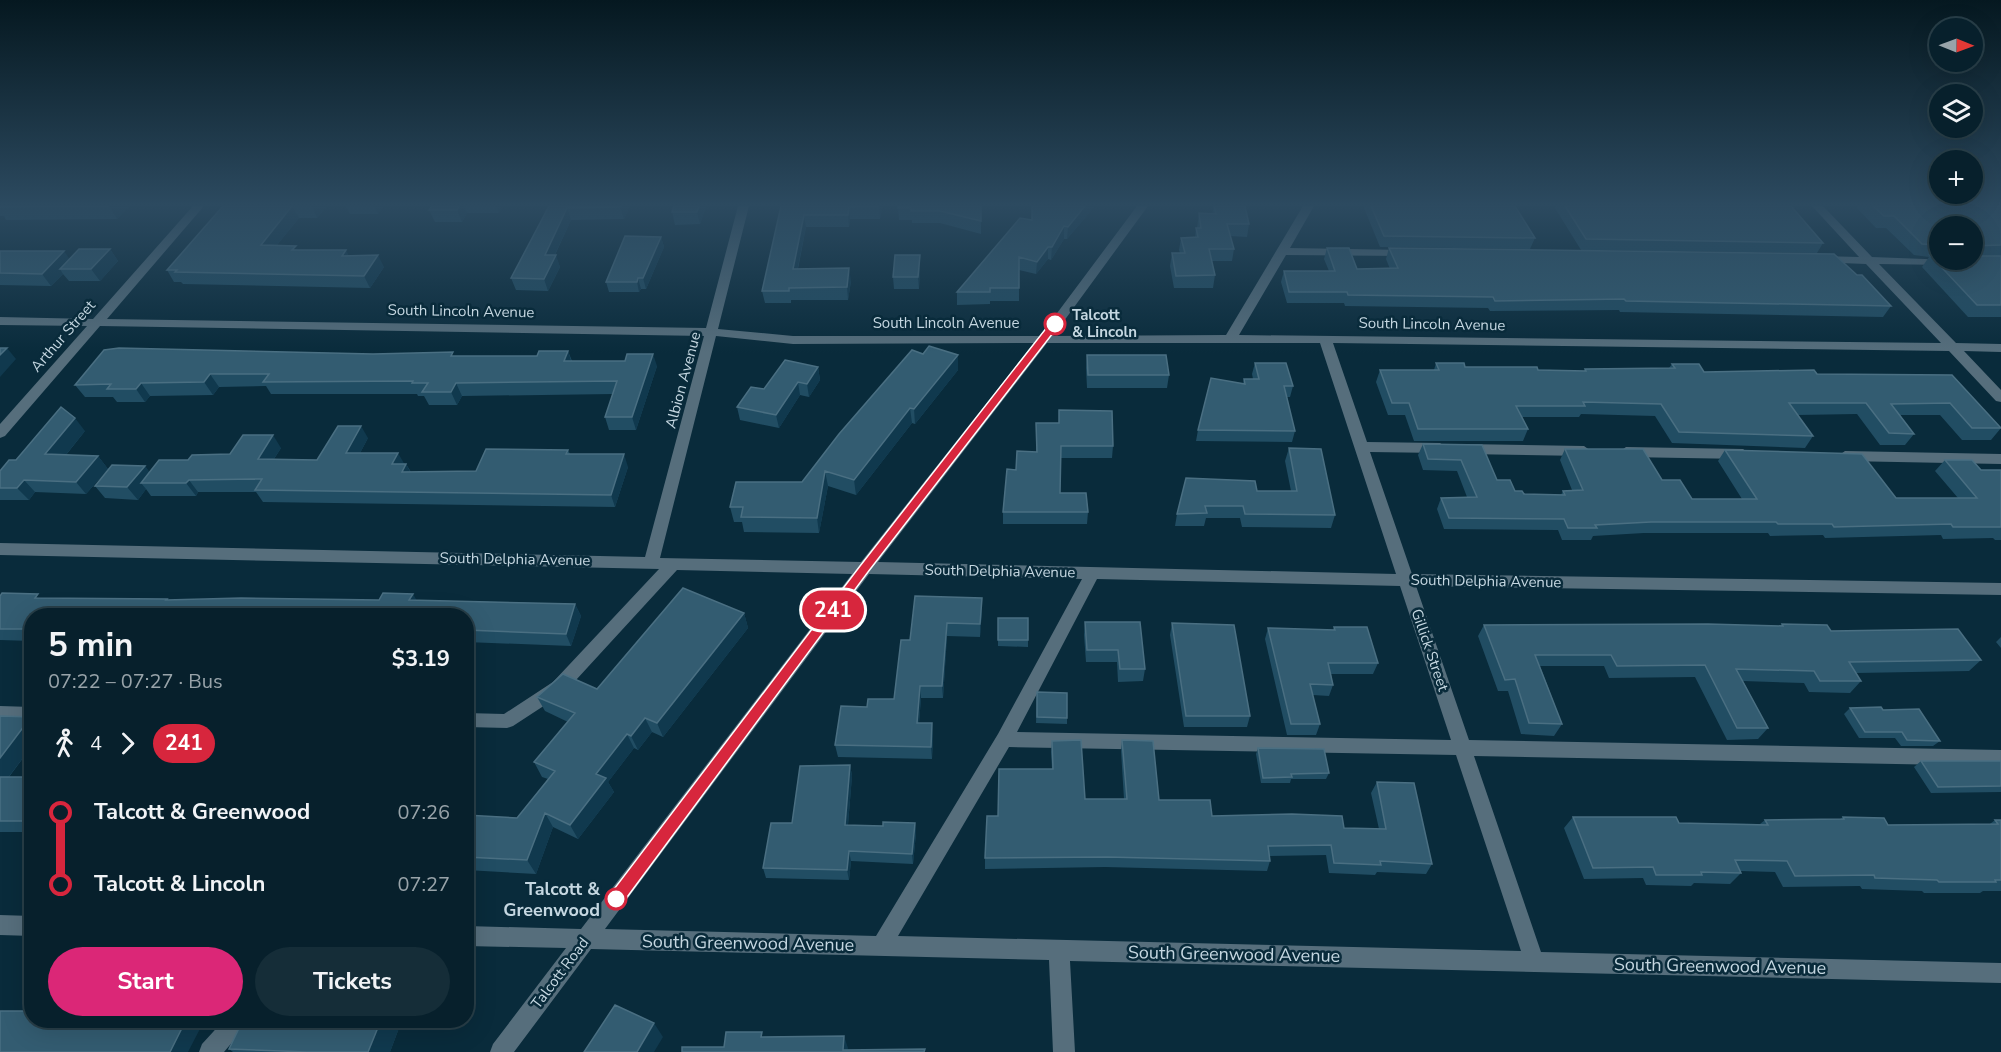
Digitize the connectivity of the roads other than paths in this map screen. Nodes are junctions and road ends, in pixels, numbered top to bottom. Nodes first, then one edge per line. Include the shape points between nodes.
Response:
1 (156, 255) edge
2 (732, 255) edge
3 (1106, 255) edge
4 (1281, 255) edge
5 (1863, 255) edge
6 (1809, 260) edge
7 (1869, 261) junction
8 (1929, 261) edge
9 (0, 321) edge
10 (98, 322) junction
11 (712, 332) junction
12 (1044, 339) junction
13 (1325, 339) junction
14 (1230, 340) junction
15 (1953, 347) junction
16 (2001, 348) edge
17 (2001, 398) edge
18 (0, 434) edge
19 (1361, 447) junction
20 (1752, 454) edge
21 (1835, 456) edge
22 (2001, 459) edge
23 (0, 549) edge
24 (651, 562) junction
25 (674, 563) junction
26 (864, 569) junction
27 (1093, 572) junction
28 (1406, 580) junction
29 (2001, 589) edge
30 (0, 713) edge
31 (24, 714) edge
32 (474, 720) edge
33 (1004, 739) junction
34 (1462, 748) junction
35 (2001, 758) edge
36 (0, 925) edge
37 (24, 926) edge
38 (474, 936) edge
39 (586, 939) junction
40 (881, 946) junction
41 (1059, 950) junction
42 (1534, 961) junction
43 (2001, 973) edge
44 (231, 1028) edge
45 (210, 1052) edge
46 (501, 1052) edge
47 (1065, 1052) edge

1 - 10 street, Arthur Street
2 - 11 street, Albion Avenue
3 - 12 street, Talcott Road
4 - 14 street
5 - 7 street
6 - 7 street
7 - 8 street
7 - 15 street
9 - 10 street, South Lincoln Avenue
10 - 11 street, South Lincoln Avenue
10 - 18 street, Arthur Street
11 - 12 street, South Lincoln Avenue via 794,340
11 - 24 street, Albion Avenue
12 - 14 street, South Lincoln Avenue
12 - 26 street, Talcott Road
13 - 14 street, South Lincoln Avenue
13 - 15 street, South Lincoln Avenue
13 - 19 street, Gillick Street
15 - 16 street, South Lincoln Avenue
15 - 17 street
19 - 20 street
19 - 28 street, Gillick Street
21 - 22 street
23 - 24 street, South Delphia Avenue
24 - 25 street, South Delphia Avenue
25 - 26 street, South Delphia Avenue
25 - 32 street via 559,687 507,721
26 - 27 street, South Delphia Avenue
26 - 39 street, Talcott Road
27 - 28 street, South Delphia Avenue
27 - 33 street
28 - 29 street, South Delphia Avenue
28 - 34 street, Gillick Street
30 - 31 street
33 - 34 street
33 - 40 street
34 - 35 street
34 - 42 street, Gillick Street
36 - 37 street
38 - 39 street, South Greenwood Avenue
39 - 40 street, South Greenwood Avenue
39 - 46 street, Talcott Road
40 - 41 street, South Greenwood Avenue
41 - 42 street, South Greenwood Avenue
41 - 47 street
42 - 43 street, South Greenwood Avenue
44 - 45 street

